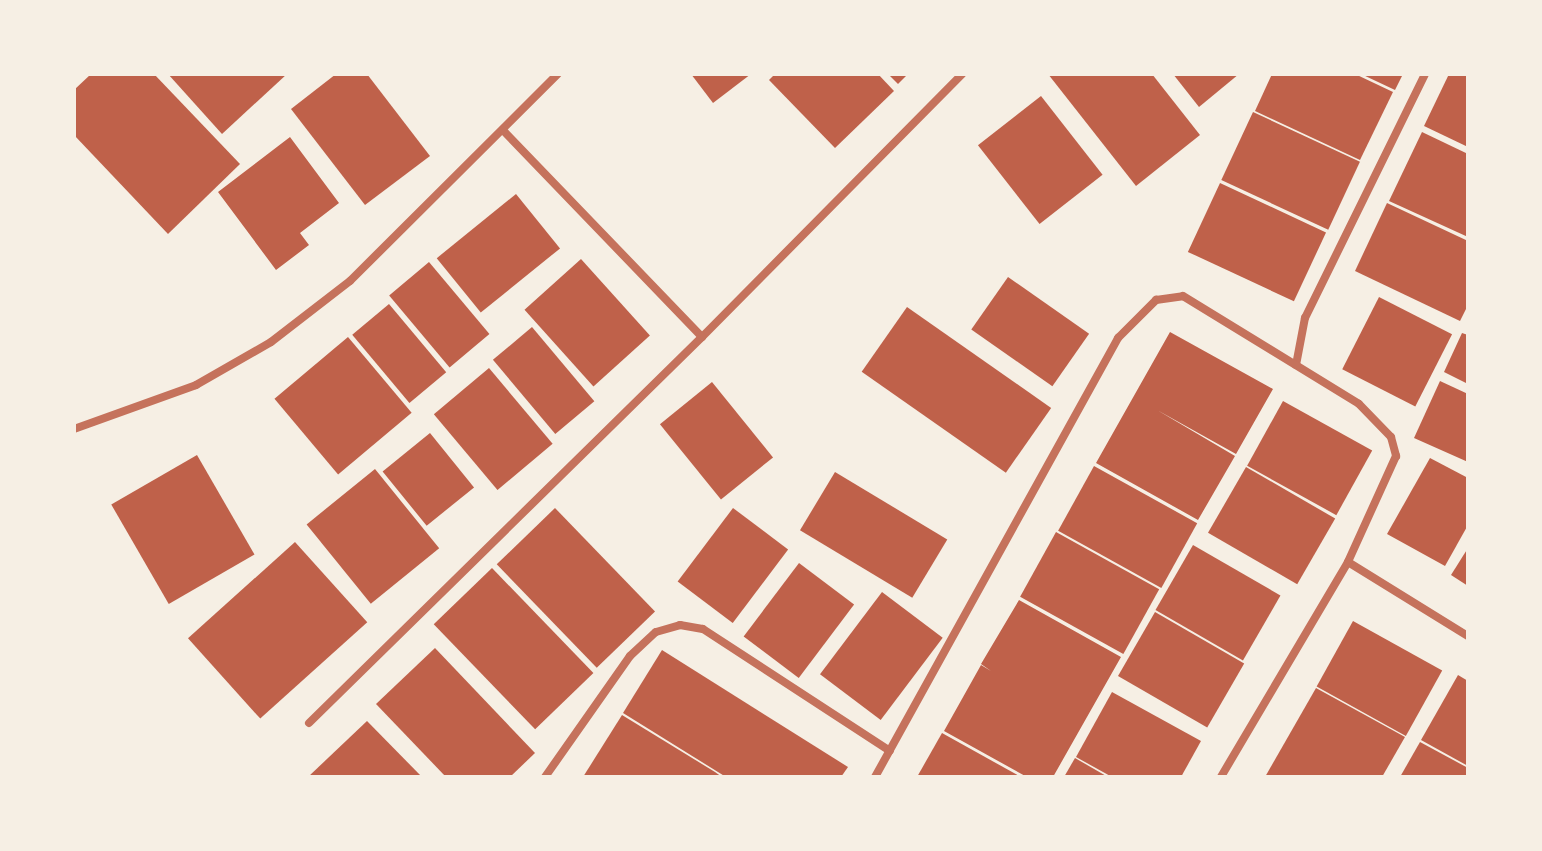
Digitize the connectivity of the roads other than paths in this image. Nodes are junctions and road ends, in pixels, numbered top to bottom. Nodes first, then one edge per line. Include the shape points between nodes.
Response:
1 (558, 74) edge
2 (962, 74) edge
3 (1425, 74) edge
4 (503, 130) junction
5 (702, 337) junction
6 (1296, 365) junction
7 (74, 429) edge
8 (1348, 562) junction
9 (1468, 636) edge
10 (309, 723) dead end
11 (890, 751) junction
12 (545, 777) edge
13 (875, 777) edge
14 (1221, 777) edge

1 - 4 street
2 - 5 street
3 - 6 street via 1305,318
4 - 5 street
4 - 7 street via 350,281 271,342 196,385
5 - 10 street
6 - 8 street via 1359,404 1391,437 1396,456
6 - 11 street via 1183,296 1156,300 1141,311 1118,338
8 - 9 street
8 - 14 street
11 - 12 street via 703,629 680,625 656,632 630,656
11 - 13 street

